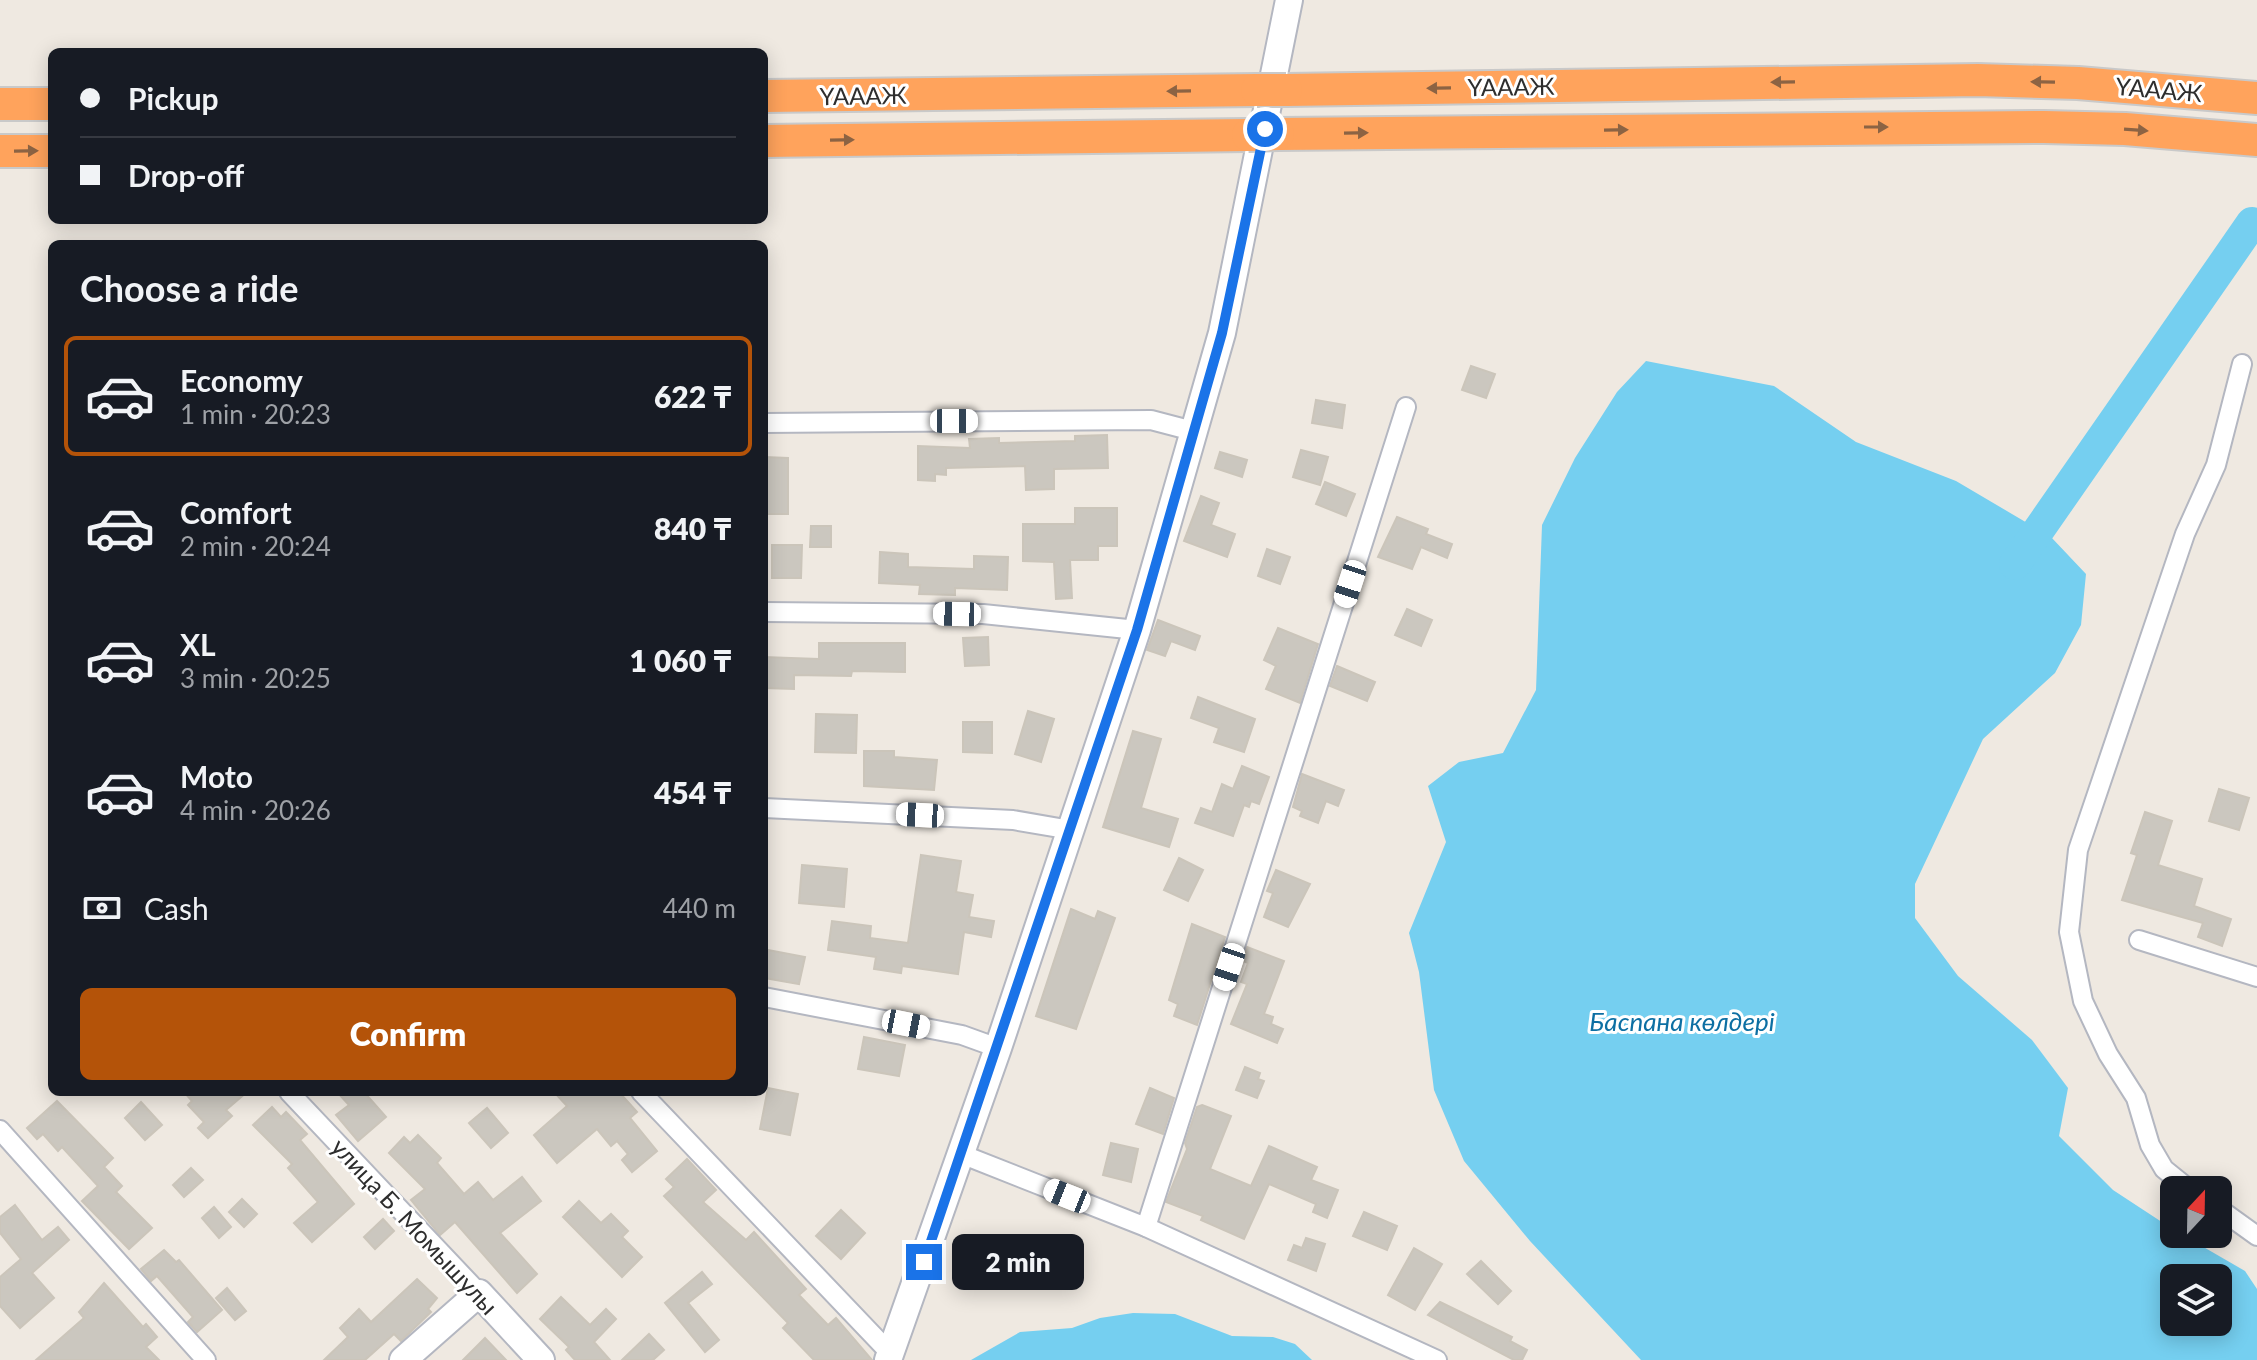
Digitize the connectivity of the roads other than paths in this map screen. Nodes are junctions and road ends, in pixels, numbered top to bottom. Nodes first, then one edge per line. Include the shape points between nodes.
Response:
1 (1289, 0) edge
2 (768, 96) edge
3 (2257, 98) edge
4 (0, 104) edge
5 (48, 104) edge
6 (2257, 140) edge
7 (768, 141) edge
8 (0, 151) edge
9 (48, 151) edge
10 (2242, 364) dead end
11 (1406, 407) dead end
12 (768, 423) edge
13 (1193, 431) junction
14 (768, 612) edge
15 (1137, 630) junction
16 (768, 808) edge
17 (1071, 830) junction
18 (2139, 940) dead end
19 (2257, 977) edge
20 (768, 998) edge
21 (998, 1048) junction
22 (293, 1096) edge
23 (645, 1096) edge
24 (0, 1130) edge
25 (961, 1154) junction
26 (2173, 1176) edge
27 (2232, 1218) edge
28 (1146, 1227) junction
29 (2257, 1236) edge
30 (479, 1293) junction
31 (889, 1356) edge
32 (206, 1360) edge
33 (403, 1360) edge
34 (541, 1360) edge
35 (1437, 1360) edge

1 - 13 main road via 1222,333
3 -> 2 highway, ҮАААЖ via 2177,89 1963,80
4 - 5 highway
7 -> 6 highway, ҮАААЖ via 1881,127 2173,132
8 -> 9 highway
10 - 26 street via 2216,465 2185,534 2078,850 2069,932 2083,1001 2136,1098 2150,1145
11 - 28 street
12 - 13 street via 1151,420
13 - 15 main road
14 - 15 street via 983,614
15 - 17 main road
16 - 17 street via 1013,820
17 - 21 main road
18 - 19 street
20 - 21 street via 962,1035
21 - 25 main road
22 - 30 street, улица Б. Момышулы
23 - 31 street
24 - 32 street
25 - 28 street
25 - 31 main road
27 - 29 street
28 - 35 street
30 - 33 main road
30 - 34 main road, улица Б. Момышулы

